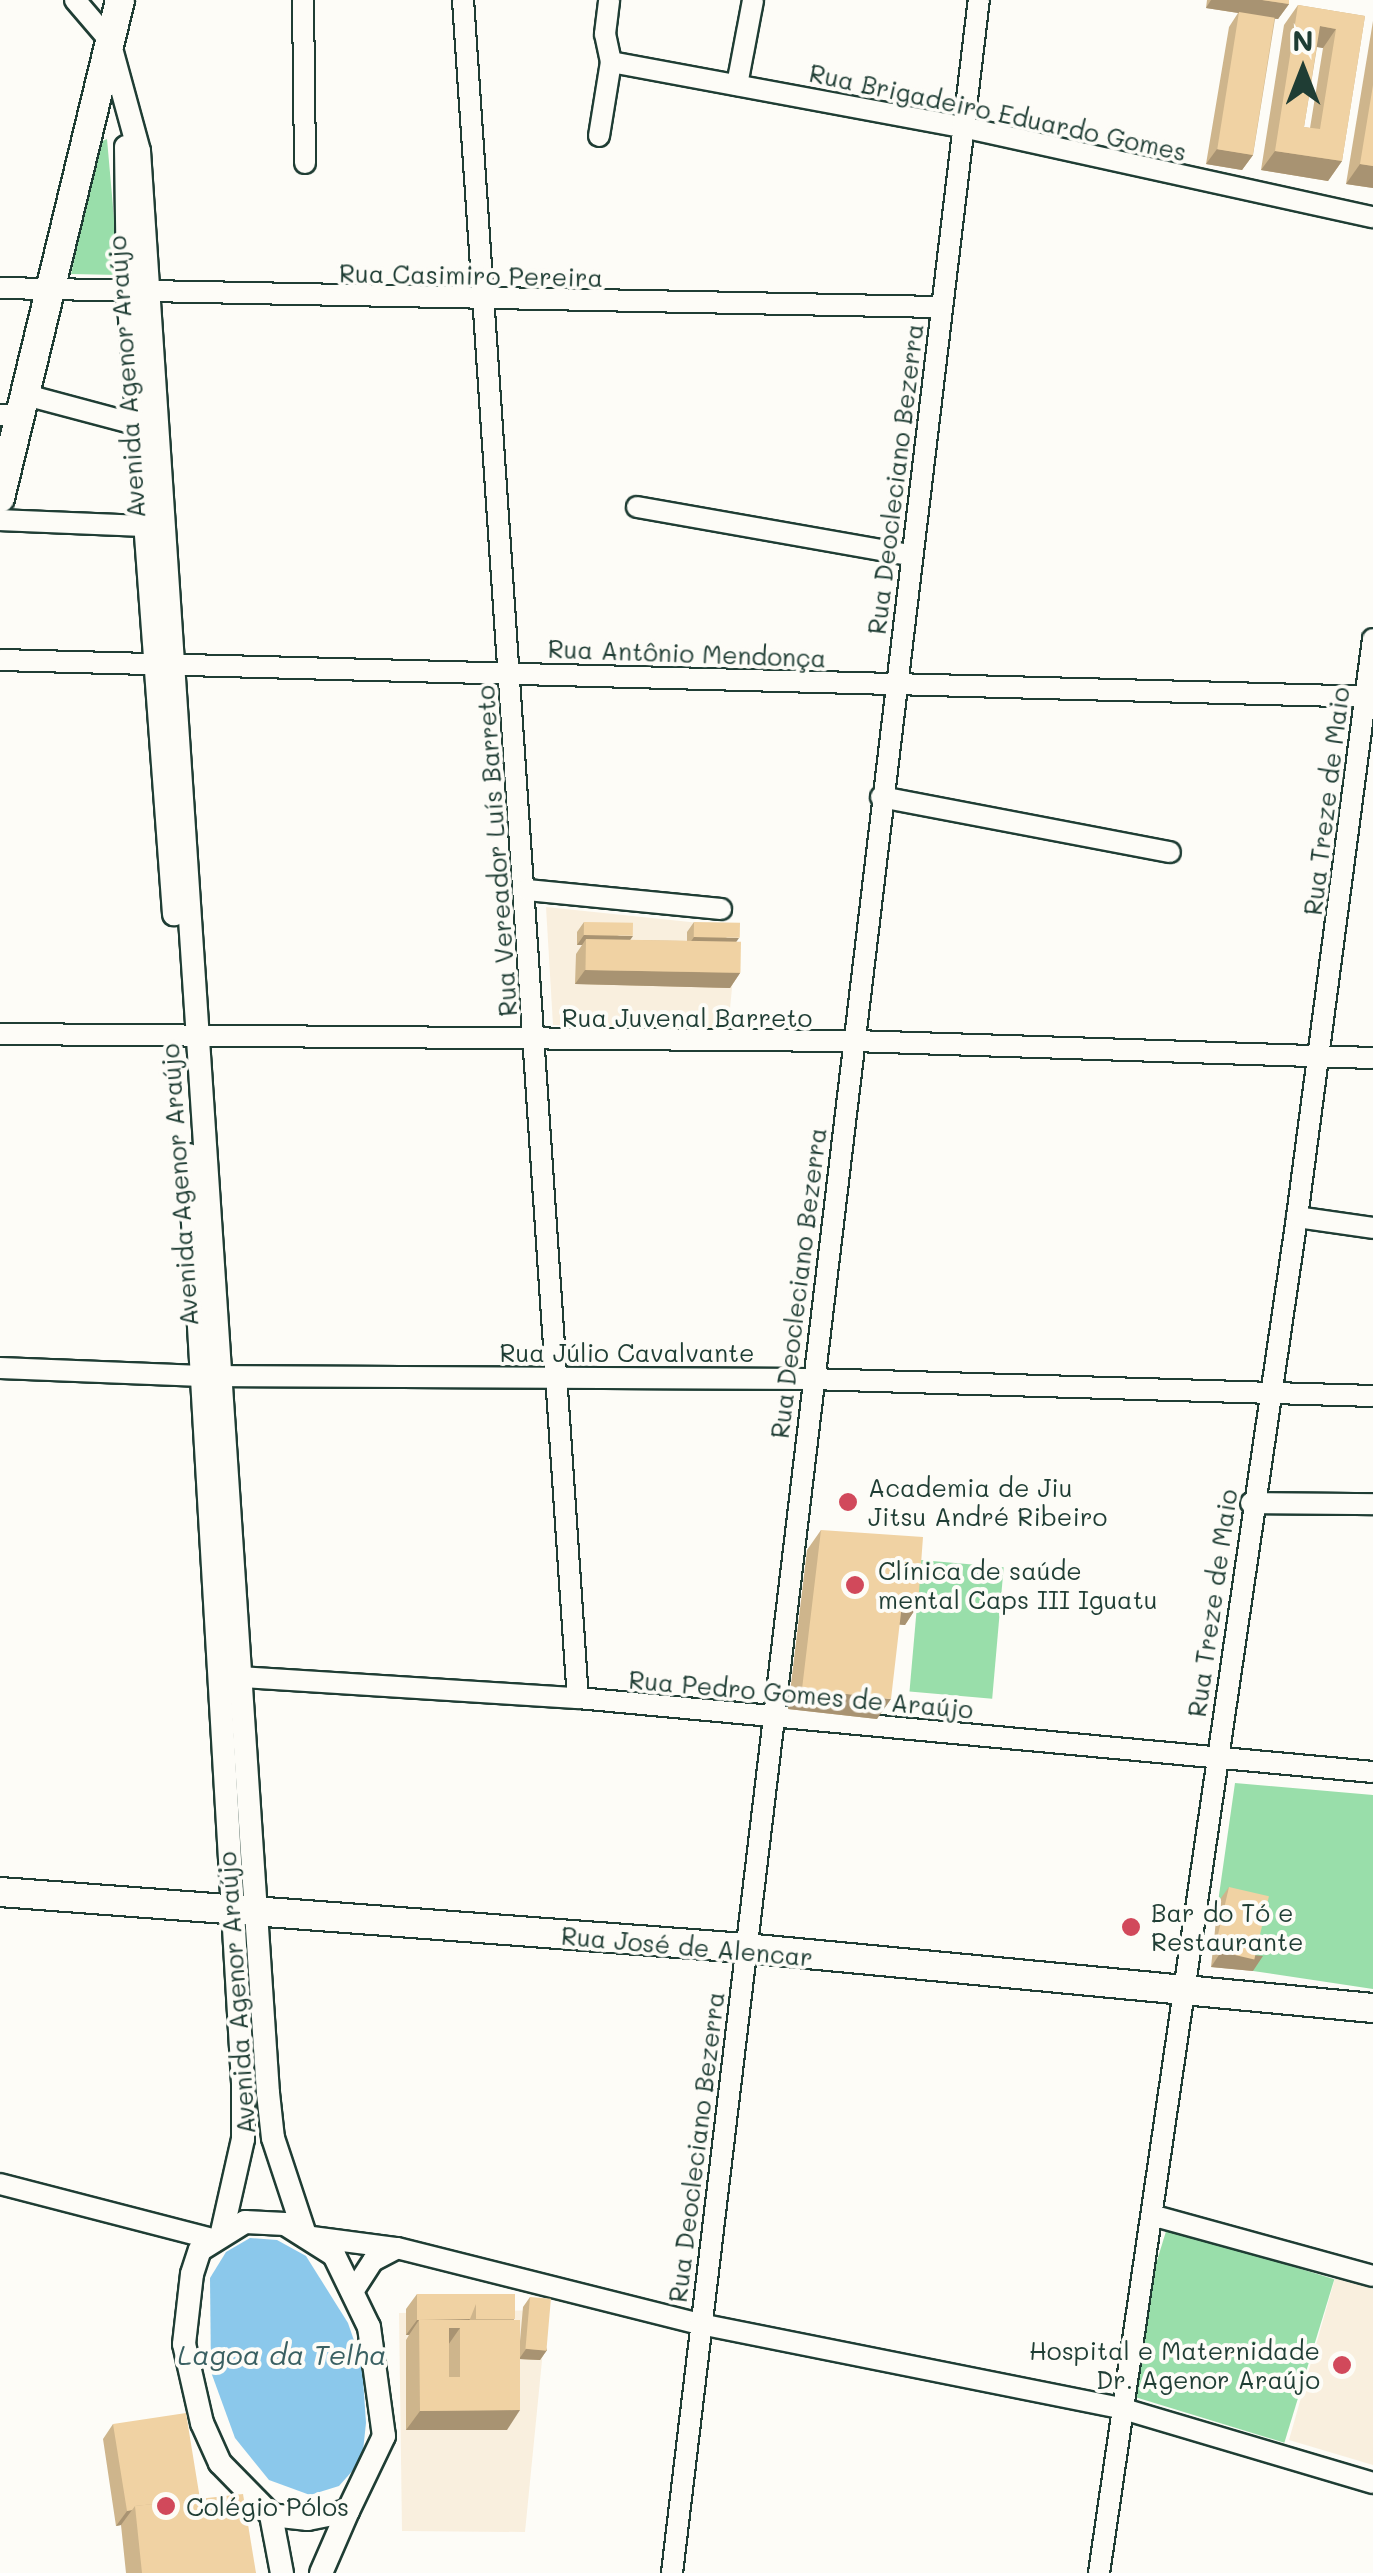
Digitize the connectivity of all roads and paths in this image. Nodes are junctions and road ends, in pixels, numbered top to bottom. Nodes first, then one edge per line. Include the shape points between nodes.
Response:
1 (75, 0) edge
2 (120, 0) edge
3 (303, 0) edge
4 (463, 0) edge
5 (609, 0) edge
6 (754, 0) edge
7 (978, 0) edge
8 (110, 40) junction
9 (611, 62) junction
10 (737, 85) junction
11 (962, 127) junction
12 (599, 136) dead end
13 (305, 163) dead end
14 (1373, 217) edge
15 (0, 288) edge
16 (50, 290) junction
17 (138, 292) junction
18 (483, 301) junction
19 (940, 308) junction
20 (15, 408) edge
21 (140, 425) junction
22 (0, 498) edge
23 (636, 506) dead end
24 (0, 520) edge
25 (146, 526) junction
26 (910, 556) junction
27 (1373, 640) edge
28 (0, 660) edge
29 (165, 666) junction
30 (508, 672) junction
31 (896, 686) junction
32 (1369, 697) edge
33 (1364, 782) edge
34 (881, 797) junction
35 (1170, 852) dead end
36 (527, 890) junction
37 (721, 910) dead end
38 (0, 1034) edge
39 (190, 1037) junction
40 (854, 1041) junction
41 (535, 1042) junction
42 (1319, 1057) junction
43 (1373, 1058) edge
44 (1297, 1218) junction
45 (1373, 1228) edge
46 (0, 1368) edge
47 (211, 1376) junction
48 (559, 1376) junction
49 (810, 1378) junction
50 (1268, 1394) junction
51 (1373, 1396) edge
52 (1251, 1502) junction
53 (1373, 1504) edge
54 (232, 1676) junction
55 (578, 1698) junction
56 (770, 1717) junction
57 (1216, 1755) junction
58 (1373, 1772) edge
59 (0, 1892) edge
60 (248, 1914) junction
61 (745, 1948) junction
62 (1184, 1992) junction
63 (1373, 2008) edge
64 (0, 2184) edge
65 (1155, 2216) junction
66 (308, 2234) junction
67 (217, 2236) junction
68 (397, 2248) junction
69 (1373, 2276) edge
70 (354, 2290) junction
71 (700, 2324) junction
72 (1120, 2408) junction
73 (1373, 2482) edge
74 (348, 2511) junction
75 (271, 2515) junction
76 (282, 2573) edge
77 (321, 2573) edge
78 (672, 2573) edge
79 (1099, 2573) edge

1 - 8 street, Avenida Agenor Araújo
2 - 8 main road
3 - 13 street
4 - 18 street, Rua Vereador Luís Barreto
5 - 9 street via 604,34
6 - 10 street
7 - 11 street, Rua Deocleciano Bezerra
8 - 16 main road
8 - 17 street, Avenida Agenor Araújo via 131,131 125,151
9 - 10 street, Rua Brigadeiro Eduardo Gomes
9 - 12 street
10 - 11 street, Rua Brigadeiro Eduardo Gomes
11 - 14 street, Rua Brigadeiro Eduardo Gomes
11 - 19 street, Rua Deocleciano Bezerra
15 - 16 street, Rua Casimiro Pereira
16 - 17 street, Rua Casimiro Pereira
16 - 20 main road
17 - 18 street, Rua Casimiro Pereira
17 - 21 street, Avenida Agenor Araújo
17 - 29 street, Avenida Agenor Araújo
18 - 19 street, Rua Casimiro Pereira
18 - 30 street, Rua Vereador Luís Barreto
19 - 26 street, Rua Deocleciano Bezerra
20 - 21 street
20 - 22 main road
21 - 25 street, Avenida Agenor Araújo
23 - 26 street
24 - 25 street
25 - 29 street, Avenida Agenor Araújo
26 - 31 street, Rua Deocleciano Bezerra
27 - 32 street, Rua Treze de Maio
28 - 29 street, Rua Antônio Mendonça
29 - 30 street, Rua Antônio Mendonça
29 - 39 street, Avenida Agenor Araújo
30 - 31 street, Rua Antônio Mendonça
30 - 36 street, Rua Vereador Luís Barreto
31 - 32 street, Rua Antônio Mendonça
31 - 34 street, Rua Deocleciano Bezerra
32 - 33 street, Rua Treze de Maio
33 - 42 street, Rua Treze de Maio
34 - 35 street
34 - 40 street, Rua Deocleciano Bezerra
36 - 37 street
36 - 41 street, Rua Vereador Luís Barreto
38 - 39 street, Rua Juvenal Barreto
39 - 41 street, Rua Juvenal Barreto
39 - 47 street, Avenida Agenor Araújo
40 - 41 street, Rua Juvenal Barreto
40 - 42 street, Rua Juvenal Barreto
40 - 49 street, Rua Deocleciano Bezerra
41 - 48 street, Rua Vereador Luís Barreto
42 - 43 street, Rua Juvenal Barreto
42 - 44 street, Rua Treze de Maio
44 - 45 street
44 - 50 street, Rua Treze de Maio
46 - 47 street, Rua Júlio Cavalvante
47 - 48 street, Rua Júlio Cavalvante
47 - 54 street, Avenida Agenor Araújo
48 - 49 street, Rua Júlio Cavalvante
48 - 55 street, Rua Vereador Luís Barreto
49 - 50 street, Rua Júlio Cavalvante
49 - 56 street, Rua Deocleciano Bezerra
50 - 51 street, Rua Júlio Cavalvante
50 - 52 street, Rua Treze de Maio
52 - 53 street
52 - 57 street, Rua Treze de Maio
54 - 55 street, Rua Pedro Gomes de Araújo
54 - 60 street, Avenida Agenor Araújo
55 - 56 street, Rua Pedro Gomes de Araújo
56 - 57 street, Rua Pedro Gomes de Araújo
56 - 61 street, Rua Deocleciano Bezerra
57 - 58 street, Rua Pedro Gomes de Araújo
57 - 62 street, Rua Treze de Maio
59 - 60 main road, Rua José de Alencar
60 - 61 main road, Rua José de Alencar
60 - 66 street, Avenida Agenor Araújo via 273,2138
60 - 67 street, Avenida Agenor Araújo via 243,2140
61 - 62 main road, Rua José de Alencar
61 - 71 street, Rua Deocleciano Bezerra
62 - 63 main road, Rua José de Alencar
62 - 65 street, Rua Treze de Maio
64 - 67 street
65 - 69 street
65 - 72 street, Rua Treze de Maio
66 - 67 street via 264,2222
66 - 68 street
66 - 70 street, Avenida Agenor Araújo via 334,2255
67 - 75 street, Avenida Agenor Araújo via 200,2250 187,2299 190,2386 220,2463
68 - 70 street via 373,2260
68 - 71 street
70 - 74 street, Avenida Agenor Araújo via 378,2366 384,2436
71 - 72 street
71 - 78 street, Rua Deocleciano Bezerra
72 - 73 street
72 - 79 street, Rua Treze de Maio
74 - 75 street via 308,2519
74 - 77 street, Avenida Agenor Araújo
75 - 76 street

